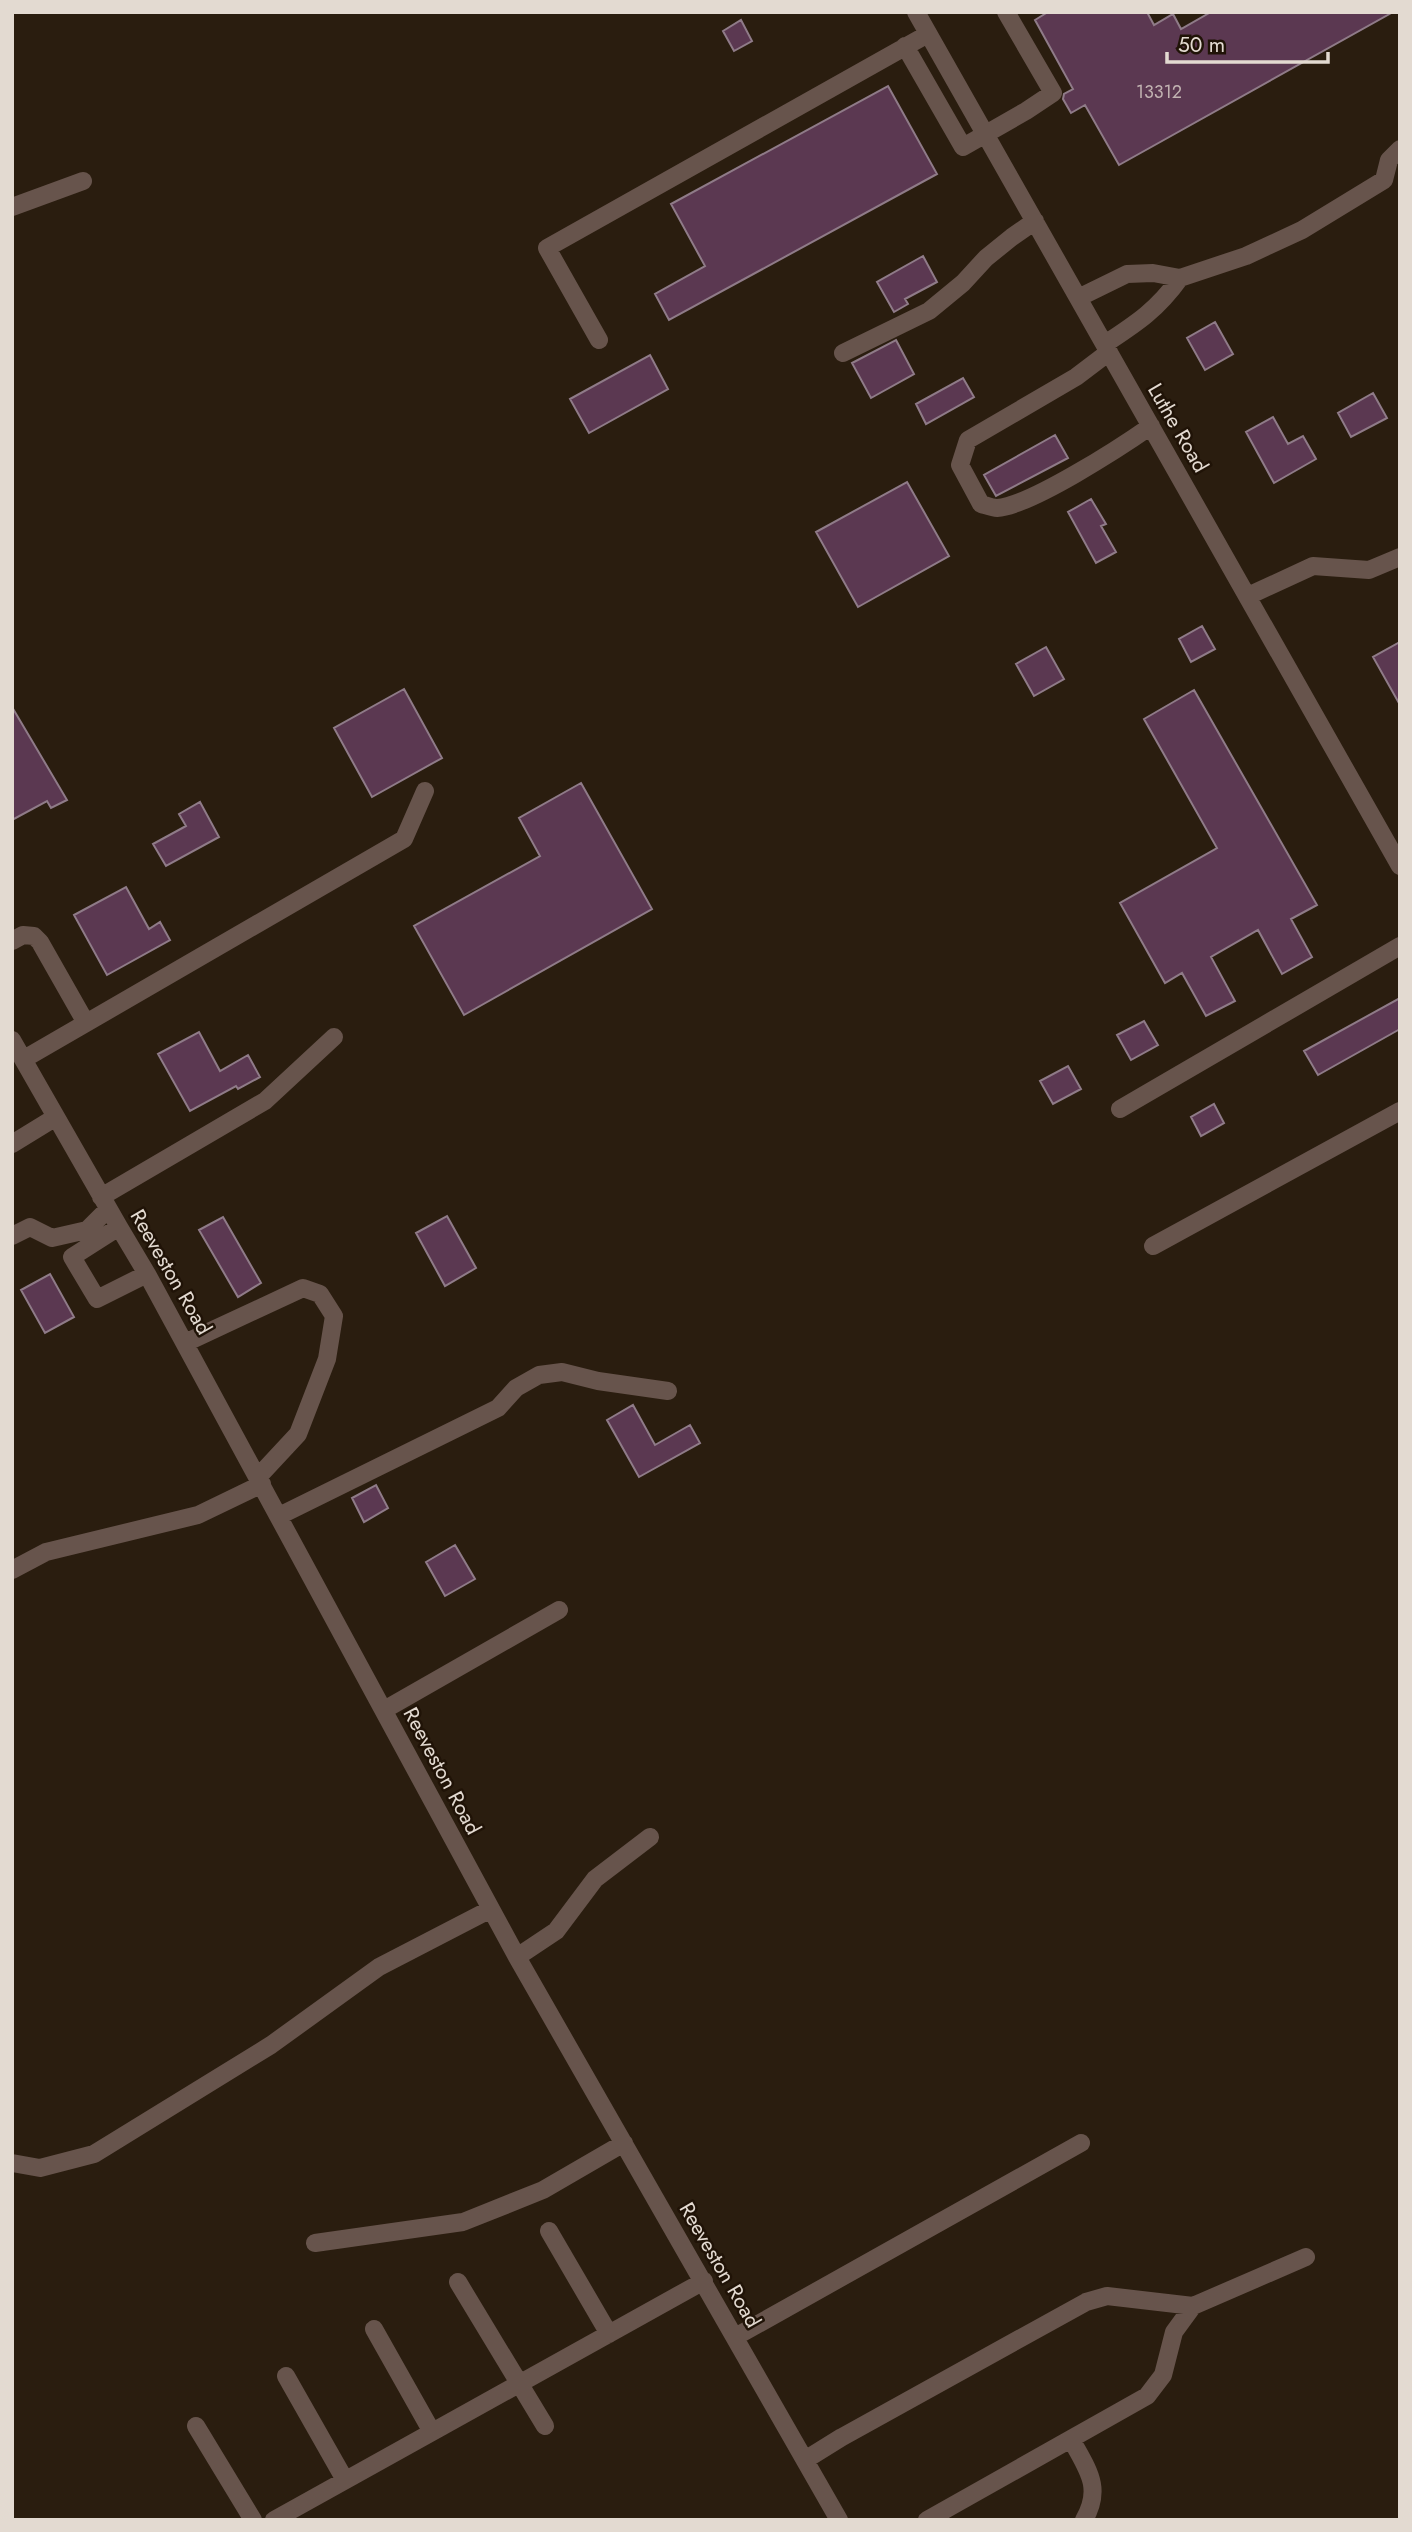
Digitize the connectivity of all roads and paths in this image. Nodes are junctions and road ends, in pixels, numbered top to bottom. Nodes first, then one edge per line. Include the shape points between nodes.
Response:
1 (1006, 12) edge
2 (920, 14) edge
3 (928, 34) junction
4 (905, 46) junction
5 (985, 134) junction
6 (1400, 149) edge
7 (83, 180) dead end
8 (12, 207) edge
9 (1035, 221) junction
10 (1180, 278) junction
11 (1078, 298) junction
12 (599, 340) dead end
13 (1107, 348) junction
14 (843, 353) dead end
15 (1151, 426) junction
16 (1400, 557) edge
17 (1248, 596) junction
18 (425, 791) dead end
19 (1400, 866) edge
20 (12, 941) edge
21 (1400, 946) edge
22 (86, 1023) junction
23 (334, 1037) dead end
24 (12, 1040) edge
25 (24, 1059) junction
26 (1120, 1109) dead end
27 (1400, 1111) edge
28 (57, 1117) junction
29 (12, 1144) edge
30 (105, 1203) junction
31 (118, 1227) junction
32 (12, 1236) edge
33 (1153, 1246) dead end
34 (148, 1274) junction
35 (185, 1343) junction
36 (668, 1391) dead end
37 (260, 1481) junction
38 (279, 1516) junction
39 (12, 1570) edge
40 (559, 1611) dead end
41 (384, 1710) junction
42 (650, 1837) dead end
43 (491, 1909) junction
44 (517, 1957) junction
45 (624, 2143) junction
46 (1081, 2143) dead end
47 (12, 2163) edge
48 (550, 2231) dead end
49 (315, 2243) dead end
50 (1306, 2257) dead end
51 (704, 2281) junction
52 (458, 2282) dead end
53 (1193, 2306) junction
54 (374, 2329) dead end
55 (609, 2334) junction
56 (735, 2337) junction
57 (286, 2376) dead end
58 (519, 2384) junction
59 (195, 2426) dead end
60 (545, 2426) dead end
61 (432, 2432) junction
62 (1070, 2440) junction
63 (806, 2460) junction
64 (345, 2480) junction
65 (253, 2520) edge
66 (274, 2520) edge
67 (839, 2520) edge
68 (927, 2520) edge
69 (1084, 2520) edge

1 - 5 street via 1053,93
2 - 3 street, Luthe Road
3 - 4 street
3 - 5 street, Luthe Road
4 - 5 street via 963,147
4 - 12 street via 547,248
5 - 9 street, Luthe Road
6 - 10 street via 1389,160 1384,180 1313,223 1246,256
7 - 8 street
9 - 11 street, Luthe Road
9 - 14 street via 986,258 929,311
10 - 11 street via 1127,274
10 - 13 street via 1148,316
11 - 13 street, Luthe Road
13 - 15 street, Luthe Road
13 - 15 street via 1076,377 968,440 960,465 981,504 996,508 1028,499
15 - 17 street, Luthe Road
16 - 17 street via 1369,570 1313,566
17 - 19 street, Luthe Road
18 - 22 street via 404,839
20 - 22 street via 23,935 40,942
21 - 26 street
22 - 25 street
23 - 30 street via 265,1101
24 - 25 street, Reeveston Road
25 - 28 street, Reeveston Road
27 - 33 street
28 - 29 street
28 - 30 street, Reeveston Road
30 - 31 street, Reeveston Road
30 - 32 street via 87,1230 52,1238 30,1227
31 - 34 street, Reeveston Road
31 - 34 street via 72,1257 97,1299
34 - 35 street, Reeveston Road
35 - 37 street, Reeveston Road
35 - 37 street via 303,1288 320,1294 334,1315 327,1359 298,1434
36 - 38 street via 562,1372 539,1375 516,1388 498,1408
37 - 38 street, Reeveston Road
37 - 39 street via 198,1515 46,1552
38 - 41 street, Reeveston Road
40 - 41 street
41 - 43 street, Reeveston Road
42 - 44 street via 595,1879 556,1931
43 - 44 street, Reeveston Road
43 - 47 street via 379,1967 271,2045 94,2154 40,2168
44 - 45 street, Reeveston Road
45 - 49 street via 543,2190 463,2222
45 - 51 street, Reeveston Road
46 - 56 street
48 - 55 street
50 - 53 street
51 - 55 street
51 - 56 street, Reeveston Road
52 - 58 street
53 - 62 street via 1174,2332 1163,2375 1147,2396
53 - 63 street via 1107,2296 1086,2302
54 - 61 street
55 - 58 street
56 - 63 street, Reeveston Road
57 - 64 street
58 - 60 street
58 - 61 street
59 - 65 street
61 - 64 street
62 - 68 street
62 - 69 street via 1093,2487 1092,2505
63 - 67 street, Reeveston Road
64 - 66 street

